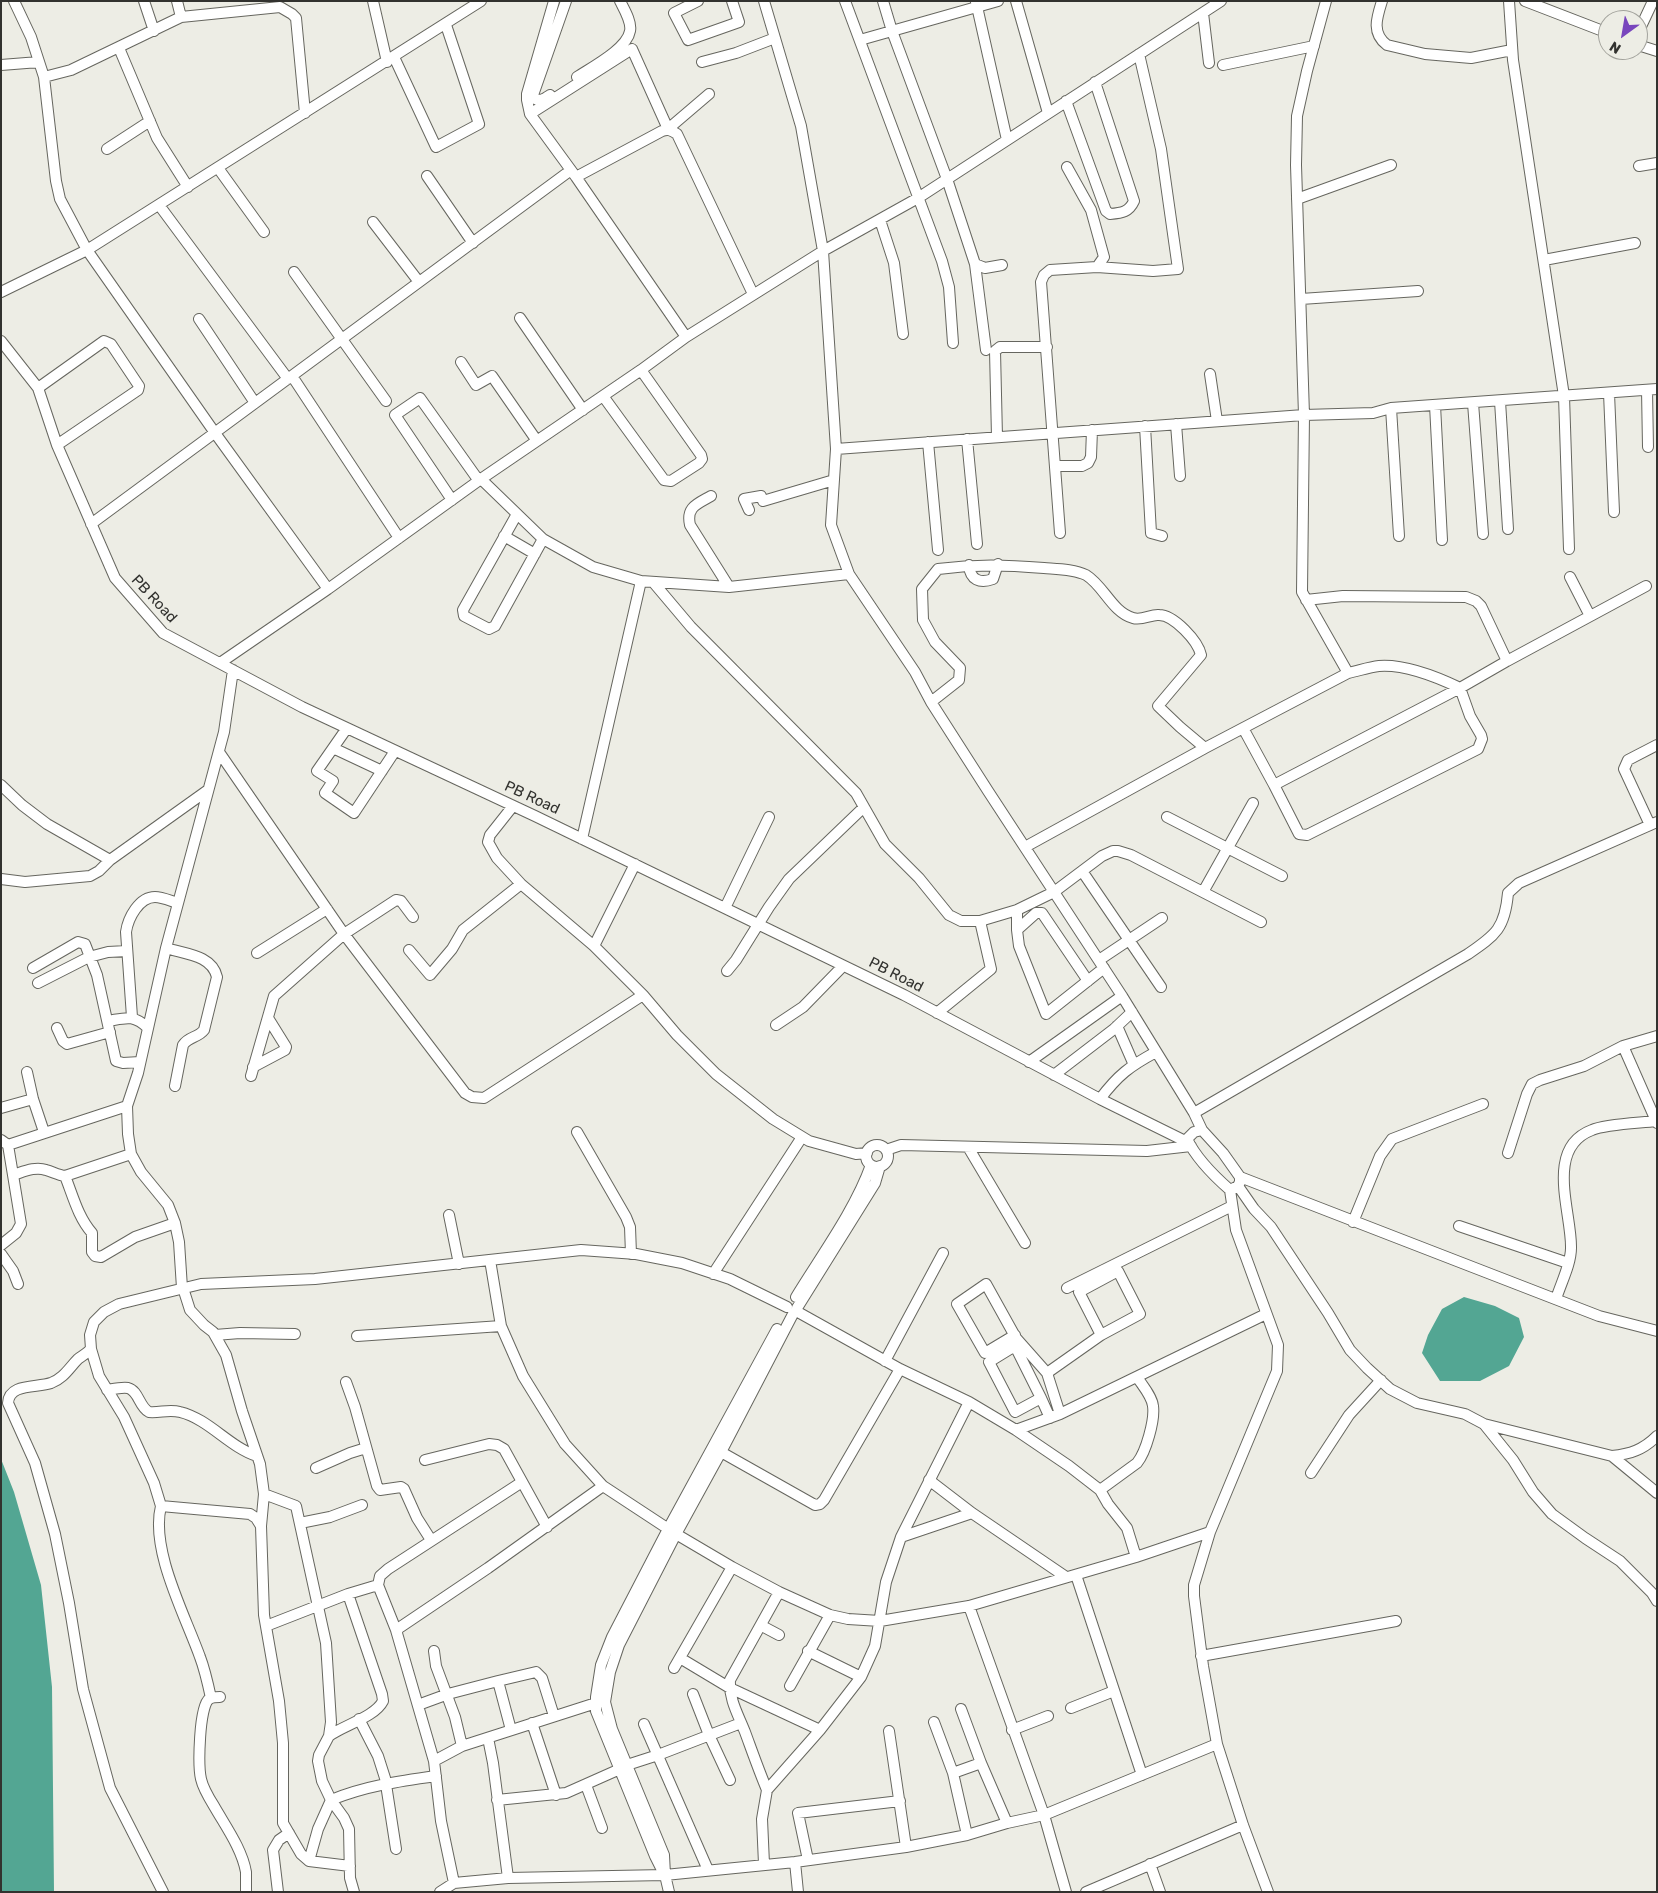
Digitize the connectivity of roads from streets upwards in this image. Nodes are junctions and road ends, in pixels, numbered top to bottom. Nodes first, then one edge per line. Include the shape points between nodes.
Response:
1 (14, 1) edge
2 (144, 1) edge
3 (177, 1) edge
4 (373, 1) edge
5 (481, 1) edge
6 (554, 1) edge
7 (566, 1) edge
8 (620, 1) edge
9 (698, 1) edge
10 (732, 1) edge
11 (764, 1) edge
12 (845, 1) edge
13 (884, 1) edge
14 (998, 1) edge
15 (1016, 1) edge
16 (1221, 1) edge
17 (1326, 1) edge
18 (1382, 1) edge
19 (1509, 1) edge
20 (1525, 1) edge
21 (977, 4) edge
22 (1202, 13) junction
23 (181, 17) junction
24 (446, 25) junction
25 (552, 27) junction
26 (1598, 29) edge
27 (154, 31) junction
28 (892, 31) junction
29 (775, 38) junction
30 (860, 40) junction
31 (1314, 46) junction
32 (119, 48) junction
33 (1512, 50) junction
34 (1139, 54) junction
35 (391, 59) junction
36 (39, 62) junction
37 (702, 62) dead end
38 (1209, 63) dead end
39 (1, 65) edge
40 (1223, 65) dead end
41 (44, 77) junction
42 (1095, 82) junction
43 (709, 94) dead end
44 (1066, 101) junction
45 (305, 113) junction
46 (1048, 113) junction
47 (530, 114) junction
48 (150, 121) junction
49 (668, 129) junction
50 (1007, 140) junction
51 (107, 149) dead end
52 (1657, 163) edge
53 (1390, 165) dead end
54 (1638, 166) dead end
55 (1067, 167) dead end
56 (218, 168) junction
57 (574, 174) junction
58 (426, 176) dead end
59 (947, 179) junction
60 (188, 187) junction
61 (918, 198) junction
62 (1297, 199) junction
63 (159, 205) junction
64 (880, 220) junction
65 (373, 222) dead end
66 (264, 232) dead end
67 (1635, 242) dead end
68 (473, 243) junction
69 (88, 250) junction
70 (823, 251) junction
71 (1544, 260) junction
72 (975, 264) junction
73 (1002, 265) dead end
74 (1097, 267) junction
75 (294, 272) dead end
76 (419, 282) junction
77 (1418, 291) dead end
78 (1, 292) edge
79 (753, 294) junction
80 (1301, 299) junction
81 (520, 318) dead end
82 (199, 319) dead end
83 (903, 334) dead end
84 (686, 336) junction
85 (342, 339) junction
86 (1, 341) edge
87 (952, 343) dead end
88 (1047, 348) junction
89 (986, 350) dead end
90 (461, 362) dead end
91 (641, 370) junction
92 (1210, 374) dead end
93 (290, 378) junction
94 (38, 388) junction
95 (1652, 390) edge
96 (1609, 393) junction
97 (603, 396) junction
98 (1564, 396) junction
99 (386, 401) dead end
100 (1500, 401) junction
101 (1473, 402) junction
102 (255, 403) junction
103 (1435, 405) junction
104 (1391, 408) junction
105 (583, 410) junction
106 (1304, 415) junction
107 (1217, 421) junction
108 (1176, 424) junction
109 (1145, 426) junction
110 (1092, 430) junction
111 (215, 432) junction
112 (1052, 433) junction
113 (997, 437) junction
114 (967, 439) junction
115 (537, 441) junction
116 (928, 442) junction
117 (57, 445) junction
118 (1648, 447) dead end
119 (836, 448) junction
120 (1055, 466) junction
121 (1180, 476) dead end
122 (480, 480) junction
123 (834, 480) junction
124 (711, 496) dead end
125 (452, 500) junction
126 (749, 510) dead end
127 (1614, 512) dead end
128 (517, 514) junction
129 (90, 524) junction
130 (1508, 529) dead end
131 (1060, 533) dead end
132 (1483, 534) dead end
133 (504, 536) junction
134 (1162, 536) dead end
135 (1399, 536) dead end
136 (399, 538) junction
137 (544, 539) junction
138 (1442, 540) dead end
139 (977, 544) dead end
140 (1569, 549) dead end
141 (938, 550) dead end
142 (535, 554) junction
143 (998, 564) junction
144 (969, 565) junction
145 (849, 574) junction
146 (1570, 577) dead end
147 (642, 580) junction
148 (653, 582) junction
149 (1646, 586) dead end
150 (729, 587) junction
151 (328, 589) junction
152 (1306, 600) junction
153 (1590, 616) junction
154 (1506, 661) junction
155 (220, 663) junction
156 (233, 670) junction
157 (1348, 673) junction
158 (1460, 688) junction
159 (932, 702) junction
160 (347, 728) junction
161 (1243, 728) junction
162 (1657, 746) edge
163 (333, 748) junction
164 (1205, 748) junction
165 (395, 750) junction
166 (219, 752) junction
167 (382, 771) junction
168 (1, 785) edge
169 (1274, 785) junction
170 (208, 790) junction
171 (1253, 802) dead end
172 (513, 806) junction
173 (864, 807) junction
174 (769, 817) dead end
175 (1166, 817) dead end
176 (1653, 823) edge
177 (582, 839) junction
178 (1025, 847) junction
179 (1228, 848) junction
180 (110, 860) junction
181 (635, 864) junction
182 (1082, 871) junction
183 (1282, 876) dead end
184 (1, 879) edge
185 (521, 884) junction
186 (1054, 892) junction
187 (1203, 892) junction
188 (178, 903) junction
189 (726, 908) junction
190 (327, 910) junction
191 (1017, 910) junction
192 (413, 917) dead end
193 (1162, 918) dead end
194 (980, 921) junction
195 (1261, 922) dead end
196 (759, 924) junction
197 (1016, 930) junction
198 (344, 934) junction
199 (1129, 940) junction
200 (594, 946) junction
201 (166, 948) junction
202 (409, 950) dead end
203 (127, 951) junction
204 (258, 953) dead end
205 (89, 956) junction
206 (1101, 964) junction
207 (843, 966) junction
208 (33, 968) dead end
209 (727, 971) dead end
210 (1088, 981) junction
211 (38, 983) dead end
212 (1161, 987) dead end
213 (643, 995) junction
214 (1122, 996) junction
215 (937, 1012) junction
216 (1132, 1012) junction
217 (132, 1017) junction
218 (268, 1018) junction
219 (108, 1021) junction
220 (776, 1025) dead end
221 (1117, 1026) junction
222 (58, 1028) dead end
223 (148, 1028) junction
224 (110, 1032) junction
225 (1657, 1036) edge
226 (1623, 1046) junction
227 (1156, 1052) junction
228 (140, 1062) junction
229 (1029, 1062) junction
230 (1134, 1065) junction
231 (27, 1072) dead end
232 (1054, 1075) junction
233 (175, 1086) dead end
234 (33, 1099) junction
235 (1100, 1100) junction
236 (1483, 1104) dead end
237 (127, 1106) junction
238 (1, 1108) edge
239 (1194, 1113) junction
240 (1657, 1122) edge
241 (1202, 1130) junction
242 (44, 1132) junction
243 (577, 1132) dead end
244 (802, 1137) junction
245 (4, 1142) edge
246 (1190, 1144) junction
247 (968, 1147) junction
248 (886, 1150) junction
249 (1508, 1153) dead end
250 (131, 1154) junction
251 (867, 1154) junction
252 (876, 1166) junction
253 (13, 1175) junction
254 (65, 1176) junction
255 (1236, 1184) junction
256 (1232, 1206) junction
257 (449, 1215) dead end
258 (1353, 1222) junction
259 (175, 1223) junction
260 (1459, 1226) dead end
261 (1025, 1243) dead end
262 (1, 1245) edge
263 (944, 1253) dead end
264 (1, 1254) edge
265 (631, 1254) junction
266 (490, 1260) junction
267 (1568, 1263) junction
268 (459, 1264) junction
269 (713, 1274) junction
270 (18, 1284) dead end
271 (182, 1288) junction
272 (1067, 1288) dead end
273 (1556, 1299) junction
274 (792, 1309) junction
275 (1266, 1314) junction
276 (501, 1326) junction
277 (1657, 1331) edge
278 (296, 1334) dead end
279 (215, 1335) junction
280 (1015, 1335) junction
281 (1102, 1335) junction
282 (357, 1336) dead end
283 (91, 1350) junction
284 (885, 1360) junction
285 (900, 1369) junction
286 (1047, 1373) junction
287 (1137, 1377) junction
288 (1381, 1380) junction
289 (346, 1382) dead end
290 (107, 1390) junction
291 (1041, 1398) junction
292 (969, 1402) junction
293 (1055, 1416) junction
294 (1484, 1424) junction
295 (1016, 1430) junction
296 (1657, 1436) edge
297 (366, 1448) junction
298 (721, 1452) junction
299 (257, 1456) junction
300 (1612, 1456) junction
301 (425, 1460) dead end
302 (316, 1468) dead end
303 (1311, 1473) dead end
304 (929, 1480) junction
305 (522, 1482) junction
306 (603, 1486) junction
307 (1100, 1490) junction
308 (1657, 1492) edge
309 (264, 1494) junction
310 (362, 1505) dead end
311 (161, 1506) junction
312 (972, 1514) junction
313 (300, 1523) junction
314 (261, 1526) junction
315 (548, 1527) junction
316 (672, 1531) junction
317 (1210, 1532) junction
318 (901, 1537) junction
319 (432, 1540) junction
320 (1136, 1557) junction
321 (732, 1567) junction
322 (1071, 1576) junction
323 (378, 1585) junction
324 (779, 1592) junction
325 (348, 1594) junction
326 (1657, 1601) edge
327 (317, 1606) junction
328 (969, 1606) junction
329 (830, 1615) junction
330 (880, 1621) junction
331 (1396, 1621) dead end
332 (266, 1626) junction
333 (762, 1626) junction
334 (396, 1630) junction
335 (779, 1635) dead end
336 (434, 1651) dead end
337 (808, 1651) junction
338 (1201, 1656) junction
339 (680, 1658) junction
340 (607, 1664) junction
341 (674, 1668) dead end
342 (861, 1677) junction
343 (498, 1681) junction
344 (790, 1686) dead end
345 (730, 1688) junction
346 (1114, 1691) junction
347 (448, 1694) junction
348 (693, 1694) dead end
349 (596, 1703) junction
350 (418, 1705) junction
351 (1071, 1708) dead end
352 (961, 1710) dead end
353 (554, 1716) junction
354 (1048, 1716) dead end
355 (359, 1719) junction
356 (934, 1722) dead end
357 (532, 1723) junction
358 (741, 1723) junction
359 (644, 1724) dead end
360 (511, 1730) junction
361 (820, 1730) junction
362 (1012, 1730) junction
363 (890, 1731) dead end
364 (709, 1735) junction
365 (329, 1736) junction
366 (488, 1738) junction
367 (1217, 1744) junction
368 (462, 1746) junction
369 (658, 1755) junction
370 (434, 1761) junction
371 (981, 1763) junction
372 (623, 1767) junction
373 (953, 1773) junction
374 (1142, 1775) junction
375 (436, 1776) junction
376 (730, 1780) dead end
377 (385, 1784) junction
378 (586, 1785) junction
379 (767, 1790) junction
380 (556, 1795) junction
381 (331, 1800) junction
382 (497, 1800) junction
383 (900, 1801) junction
384 (1044, 1815) junction
385 (1007, 1823) junction
386 (1243, 1825) junction
387 (602, 1828) dead end
388 (289, 1834) junction
389 (967, 1835) junction
390 (906, 1847) junction
391 (396, 1849) dead end
392 (309, 1860) junction
393 (808, 1860) junction
394 (795, 1862) junction
395 (764, 1864) junction
396 (1150, 1864) junction
397 (350, 1866) junction
398 (708, 1870) junction
399 (665, 1875) junction
400 (508, 1878) junction
401 (454, 1883) junction
402 (163, 1892) edge
403 (246, 1892) edge
404 (278, 1892) edge
405 (354, 1892) edge
406 (440, 1892) edge
407 (669, 1892) edge
408 (798, 1892) edge
409 (1066, 1892) edge
410 (1086, 1892) edge
411 (1160, 1892) edge
412 (1268, 1892) edge

1 - 36 street
2 - 27 street
3 - 23 street
4 - 35 street
5 - 24 street
6 - 25 street
7 - 25 street
8 - 25 street via 631,30 624,44 543,100 537,100 533,95
9 - 10 street via 674,13 688,40 739,22
11 - 29 street
12 - 30 street
13 - 28 street
14 - 21 street
15 - 46 street
16 - 22 street
17 - 31 street
18 - 33 street via 1376,23 1378,33 1387,45 1425,54 1471,58
19 - 33 street
20 - 26 street
21 - 28 street
21 - 50 street
22 - 34 street
22 - 38 street
23 - 27 street
23 - 45 street via 280,7 292,14 296,18
24 - 35 street
24 - 35 street via 479,124 436,147
25 - 47 street via 527,94
27 - 32 street
28 - 30 street
28 - 59 street
29 - 37 street
29 - 70 street via 801,126
30 - 61 street
31 - 40 street
31 - 62 street via 1297,116
32 - 41 street via 71,70
32 - 48 street
33 - 71 street
34 - 42 street
34 - 74 street via 1161,149 1178,269 1153,271
35 - 45 street
36 - 39 street
36 - 41 street
41 - 69 street via 60,199
42 - 44 street
42 - 44 street via 1134,200 1132,207 1124,213 1110,214 1106,211
43 - 49 street
44 - 46 street
45 - 56 street
46 - 50 street
47 - 49 street via 632,49
47 - 57 street
48 - 51 street
48 - 60 street
49 - 57 street
49 - 79 street via 677,134
50 - 59 street
52 - 54 street
53 - 62 street
55 - 74 street via 1091,210 1098,231 1104,256
56 - 60 street
56 - 66 street
57 - 68 street
57 - 84 street
58 - 68 street
59 - 61 street
59 - 72 street
60 - 63 street
61 - 64 street
61 - 87 street via 949,287
62 - 80 street
63 - 69 street
63 - 93 street
64 - 70 street
64 - 83 street via 894,263
65 - 76 street
67 - 71 street
68 - 76 street
69 - 78 street
69 - 111 street
70 - 79 street
70 - 119 street
71 - 98 street
72 - 73 street via 986,268
72 - 89 street
74 - 88 street via 1050,270 1044,275 1041,282
75 - 85 street
76 - 85 street
77 - 80 street
79 - 84 street
80 - 106 street
81 - 105 street
82 - 102 street
84 - 91 street
85 - 93 street
85 - 99 street
86 - 94 street, PB Road
88 - 112 street
88 - 113 street via 1000,347 996,352
90 - 115 street via 476,385 492,376
91 - 97 street
91 - 97 street via 701,455 699,463 671,481 664,480
92 - 107 street
93 - 102 street
93 - 136 street
94 - 117 street, PB Road
94 - 117 street via 104,341 111,344 139,386 138,390
95 - 96 street
95 - 118 street
96 - 98 street
96 - 127 street
97 - 105 street
98 - 100 street
98 - 140 street
100 - 101 street
100 - 130 street
101 - 103 street
101 - 132 street
102 - 111 street
103 - 104 street
103 - 138 street
104 - 106 street via 1372,413
104 - 135 street
105 - 115 street
106 - 107 street
106 - 152 street via 1302,592
107 - 108 street
108 - 109 street
108 - 121 street
109 - 110 street
109 - 134 street via 1151,534
110 - 112 street
110 - 120 street via 1088,463
111 - 129 street
111 - 151 street
112 - 113 street
112 - 120 street
113 - 114 street
114 - 116 street
114 - 139 street
115 - 122 street
116 - 119 street
116 - 141 street
117 - 129 street, PB Road
119 - 123 street
120 - 131 street
122 - 125 street
122 - 125 street via 420,398 395,415
122 - 128 street
123 - 126 street via 763,501 761,496 744,499
123 - 145 street via 831,525
124 - 150 street via 695,505 688,517
125 - 136 street
128 - 133 street
128 - 137 street
129 - 155 street, PB Road via 115,578 163,633
133 - 142 street
133 - 142 street via 463,610 464,616 492,629
136 - 151 street
137 - 142 street
137 - 147 street via 593,567
143 - 144 street
143 - 144 street via 993,579 980,582 969,571
143 - 164 street via 1084,574 1098,584 1119,611 1134,619 1157,614 1175,622 1199,646 1201,655 1158,706
144 - 159 street via 938,569 922,589 923,620 935,642 960,668 961,676
145 - 150 street
145 - 159 street
146 - 153 street
147 - 148 street
147 - 177 street
148 - 150 street
148 - 173 street via 692,627 856,793
149 - 153 street
151 - 155 street
152 - 154 street via 1343,596 1466,597 1481,606
152 - 157 street
153 - 154 street
154 - 158 street
155 - 156 street, PB Road
156 - 160 street, PB Road
156 - 166 street
157 - 158 street via 1380,666 1414,670
157 - 161 street
158 - 169 street
158 - 169 street via 1481,735 1478,749 1307,835 1296,831
159 - 178 street
160 - 163 street
160 - 165 street, PB Road
161 - 164 street
161 - 169 street
162 - 176 street via 1628,760 1624,769
163 - 167 street
163 - 167 street via 317,770 333,781 325,793 354,813
164 - 178 street
165 - 167 street
165 - 172 street, PB Road
166 - 170 street
166 - 190 street
168 - 180 street via 47,824
170 - 180 street
170 - 188 street
171 - 179 street
172 - 177 street, PB Road
172 - 185 street via 488,842 496,858
173 - 194 street via 885,844 949,915 961,921
173 - 196 street via 789,879
174 - 189 street
175 - 179 street
176 - 239 street via 1519,883 1508,893 1504,917 1491,939
177 - 181 street, PB Road
178 - 186 street
179 - 183 street
179 - 187 street
180 - 184 street via 90,876 25,882
181 - 189 street, PB Road
181 - 200 street
182 - 186 street
182 - 187 street via 1102,856 1118,851
182 - 199 street
185 - 200 street
185 - 202 street via 463,930 430,975
186 - 191 street
186 - 206 street
187 - 195 street
188 - 201 street
188 - 203 street via 156,897 140,904 127,924
189 - 196 street, PB Road
190 - 198 street
190 - 204 street
191 - 194 street
191 - 197 street
192 - 198 street via 401,901 396,900
193 - 199 street
194 - 215 street via 991,969
196 - 207 street, PB Road
196 - 209 street
197 - 210 street via 1036,913 1042,914
197 - 210 street via 1019,946 1046,1014
198 - 213 street via 465,1093 472,1097 484,1098
198 - 218 street via 278,991
199 - 206 street
199 - 212 street
200 - 213 street
201 - 223 street
201 - 233 street via 202,958 210,963 217,977 204,1030 183,1045
203 - 205 street
203 - 217 street
205 - 208 street via 85,944 78,942
205 - 211 street
205 - 219 street
206 - 210 street
206 - 214 street
207 - 215 street, PB Road
207 - 220 street via 803,1007
213 - 244 street via 716,1074 773,1119
214 - 216 street
214 - 229 street
215 - 229 street, PB Road
216 - 221 street
216 - 227 street
217 - 219 street
217 - 223 street
218 - 218 street via 252,1072 286,1047
219 - 224 street
221 - 230 street
221 - 232 street
222 - 224 street via 67,1044
223 - 228 street
224 - 228 street via 116,1060
225 - 226 street
226 - 240 street
226 - 249 street via 1584,1066 1532,1084
227 - 230 street
227 - 239 street
228 - 237 street
229 - 232 street, PB Road
230 - 235 street via 1112,1083
231 - 234 street
232 - 235 street, PB Road
234 - 238 street
234 - 242 street
235 - 246 street, PB Road
236 - 258 street via 1392,1140 1380,1156
237 - 242 street
237 - 250 street
239 - 241 street
240 - 267 street via 1594,1129 1581,1136 1570,1150 1563,1186 1571,1248
241 - 246 street via 1189,1136
241 - 255 street via 1223,1153
242 - 245 street
243 - 265 street via 626,1217 630,1227
244 - 251 street via 856,1154
244 - 269 street
245 - 253 street
246 - 247 street via 1147,1151
246 - 255 street via 1211,1172
247 - 248 street via 901,1146
247 - 261 street
248 - 251 street via 874,1146
248 - 252 street via 887,1160
250 - 254 street
250 - 259 street via 168,1205
251 - 252 street via 867,1160
252 - 274 street via 875,1183
253 - 254 street via 35,1168
253 - 262 street via 21,1224 16,1233
254 - 259 street via 84,1225 92,1234 94,1256 101,1257 135,1236
255 - 256 street
255 - 258 street
255 - 288 street via 1293,1259 1350,1350
256 - 272 street
256 - 275 street via 1236,1230
257 - 268 street
258 - 273 street
259 - 271 street via 180,1242
260 - 267 street
263 - 284 street
264 - 270 street
265 - 266 street via 582,1250
265 - 269 street via 682,1263
266 - 268 street
266 - 276 street
267 - 273 street
268 - 271 street via 315,1279 201,1284
269 - 274 street
271 - 279 street via 190,1310
271 - 283 street via 119,1304 104,1312 92,1327
273 - 277 street via 1599,1316
274 - 284 street
274 - 298 street
274 - 316 street
275 - 287 street
275 - 317 street via 1278,1345 1277,1371
276 - 282 street
276 - 306 street via 522,1376 565,1444
278 - 279 street
279 - 299 street via 226,1355
280 - 280 street via 986,1284 956,1304 985,1353
280 - 286 street
281 - 281 street via 1079,1292 1118,1271 1140,1314
281 - 286 street
283 - 290 street
283 - 402 street via 59,1379 14,1391 8,1402 35,1463 55,1534 83,1689 110,1788
284 - 285 street
285 - 292 street
285 - 298 street via 820,1504 815,1505
286 - 293 street
287 - 293 street
287 - 307 street via 1153,1404 1146,1446 1137,1463
288 - 294 street via 1390,1389 1417,1403 1465,1414
288 - 303 street via 1349,1415
289 - 297 street
290 - 299 street via 131,1390 145,1410 154,1413 168,1410 189,1416
290 - 311 street via 124,1417
291 - 291 street via 1015,1346 989,1362 1015,1412
291 - 293 street
292 - 295 street
292 - 304 street
293 - 295 street
294 - 300 street
294 - 326 street via 1552,1514 1620,1561
295 - 307 street
296 - 300 street via 1632,1454
297 - 302 street
297 - 319 street via 377,1486 380,1490 404,1489 417,1518
298 - 316 street
299 - 309 street
300 - 308 street
301 - 305 street via 489,1444 497,1445 504,1449
304 - 312 street
304 - 318 street
305 - 315 street
305 - 319 street
306 - 315 street
306 - 316 street
307 - 320 street via 1127,1528
309 - 313 street via 296,1506
309 - 314 street
310 - 313 street via 330,1517
311 - 314 street via 250,1514
311 - 403 street via 159,1534 167,1568 215,1697 207,1700 201,1728 198,1754 201,1780 237,1847 246,1872
312 - 318 street
312 - 322 street
313 - 327 street
314 - 332 street
315 - 334 street
316 - 321 street
316 - 340 street
317 - 320 street
317 - 338 street via 1194,1584
318 - 330 street via 886,1582
319 - 323 street via 388,1568 380,1576
320 - 322 street
321 - 324 street
321 - 339 street
322 - 328 street
322 - 346 street
323 - 325 street
323 - 334 street
324 - 329 street
324 - 333 street
325 - 327 street
325 - 355 street via 383,1701 375,1711
327 - 332 street
327 - 365 street via 326,1643
328 - 330 street
328 - 362 street
329 - 330 street
329 - 337 street
330 - 342 street via 875,1646
331 - 338 street
332 - 388 street via 283,1743 283,1823
333 - 335 street
333 - 345 street via 730,1680
334 - 350 street
336 - 347 street via 436,1666
337 - 342 street
337 - 344 street
338 - 367 street
339 - 341 street
339 - 345 street
340 - 349 street
340 - 372 street via 605,1702
342 - 361 street
343 - 347 street
343 - 353 street via 536,1672 540,1674
343 - 360 street
345 - 358 street via 730,1698
345 - 361 street
346 - 351 street
346 - 374 street
347 - 350 street
347 - 368 street
348 - 364 street
349 - 353 street
349 - 372 street via 596,1711
350 - 370 street
352 - 371 street
353 - 357 street
354 - 362 street
355 - 365 street
355 - 377 street via 378,1756
356 - 373 street
357 - 360 street
357 - 380 street
358 - 364 street
358 - 379 street
359 - 369 street
360 - 366 street
361 - 379 street
362 - 384 street
363 - 383 street
364 - 369 street
364 - 376 street
365 - 381 street via 318,1761 322,1782
366 - 368 street
366 - 382 street
367 - 374 street
367 - 386 street
368 - 370 street
369 - 372 street
369 - 398 street
370 - 375 street
371 - 373 street
371 - 385 street
372 - 378 street
372 - 399 street via 664,1855
373 - 389 street
374 - 384 street
375 - 377 street
375 - 401 street via 441,1821
377 - 381 street via 355,1790
377 - 391 street
378 - 380 street
378 - 387 street
379 - 395 street via 762,1819
380 - 382 street
381 - 392 street
381 - 397 street via 349,1829
382 - 400 street
383 - 390 street
383 - 393 street via 798,1813
384 - 385 street
384 - 409 street
385 - 389 street
386 - 396 street
386 - 412 street
388 - 392 street via 301,1854
388 - 404 street via 279,1840 273,1850
389 - 390 street
390 - 393 street
392 - 397 street
393 - 394 street
394 - 395 street
394 - 408 street
395 - 398 street
396 - 410 street
396 - 411 street
397 - 405 street
398 - 399 street
399 - 400 street
399 - 407 street
400 - 401 street
401 - 406 street

